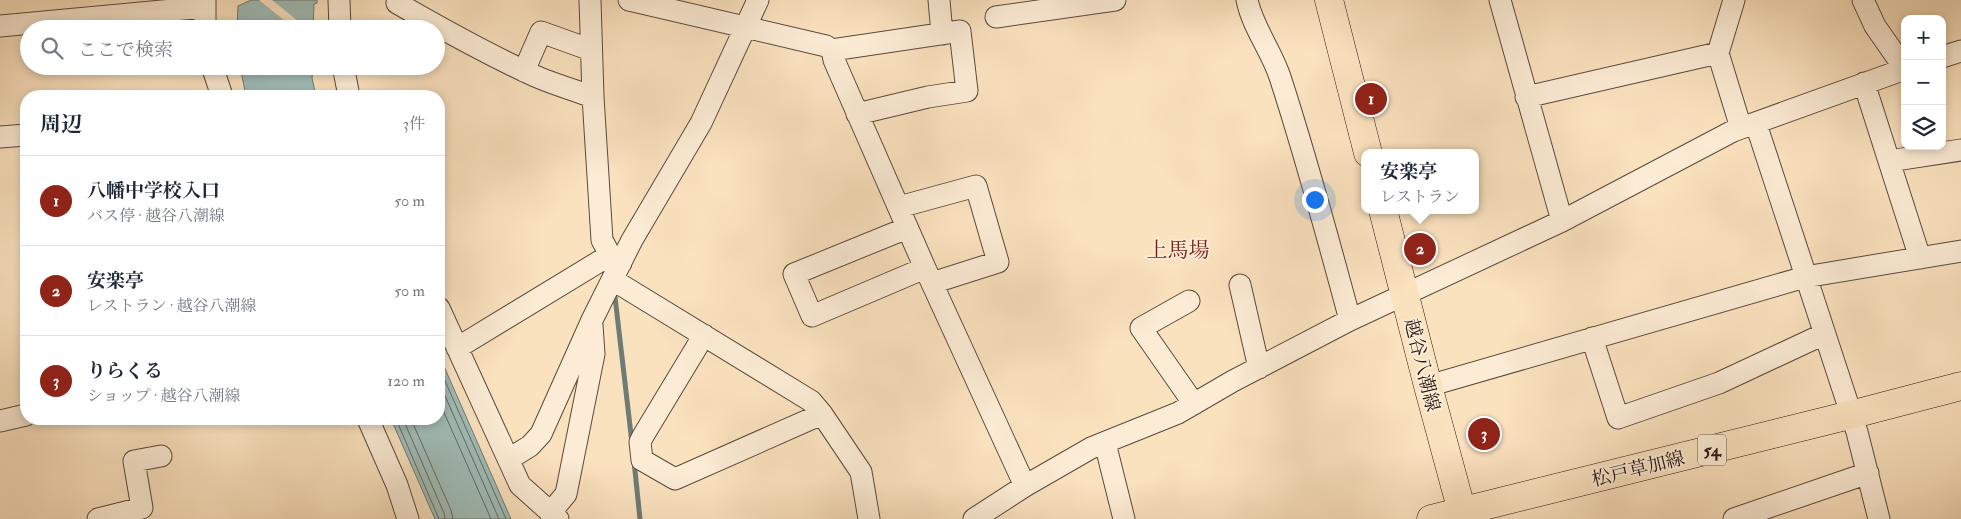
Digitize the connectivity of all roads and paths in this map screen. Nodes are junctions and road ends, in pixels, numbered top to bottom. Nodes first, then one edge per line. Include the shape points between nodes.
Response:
1 (339, 0) edge
2 (590, 0) edge
3 (629, 0) edge
4 (758, 0) edge
5 (939, 0) edge
6 (1115, 0) edge
7 (1247, 0) edge
8 (1329, 0) edge
9 (1500, 0) edge
10 (1734, 0) edge
11 (1863, 0) edge
12 (397, 3) dead end
13 (205, 4) edge
14 (996, 17) dead end
15 (56, 20) edge
16 (205, 20) edge
17 (340, 20) edge
18 (426, 20) edge
19 (20, 24) edge
20 (0, 26) edge
21 (744, 26) junction
22 (445, 31) edge
23 (942, 34) junction
24 (591, 50) junction
25 (832, 50) junction
26 (1961, 51) edge
27 (1718, 53) junction
28 (1946, 56) edge
29 (1901, 63) edge
30 (1901, 70) edge
31 (524, 71) junction
32 (215, 75) edge
33 (345, 75) edge
34 (1864, 84) junction
35 (220, 90) edge
36 (348, 90) edge
37 (593, 97) junction
38 (1526, 98) junction
39 (857, 114) junction
40 (1748, 126) junction
41 (20, 135) edge
42 (0, 137) edge
43 (1367, 149) edge
44 (1961, 150) edge
45 (1889, 161) junction
46 (899, 207) junction
47 (1385, 214) edge
48 (1562, 221) junction
49 (907, 228) junction
50 (1961, 252) edge
51 (1920, 258) junction
52 (615, 266) junction
53 (928, 276) junction
54 (1805, 277) junction
55 (1240, 286) dead end
56 (1406, 295) junction
57 (1189, 301) dead end
58 (592, 320) junction
59 (1350, 320) junction
60 (445, 321) edge
61 (1824, 334) junction
62 (704, 335) junction
63 (1592, 338) junction
64 (458, 348) junction
65 (1258, 368) junction
66 (1428, 386) junction
67 (1961, 386) edge
68 (1194, 404) junction
69 (1961, 405) edge
70 (822, 414) junction
71 (20, 416) edge
72 (0, 421) edge
73 (1853, 424) junction
74 (371, 425) edge
75 (1105, 443) junction
76 (161, 456) dead end
77 (509, 459) junction
78 (1868, 474) junction
79 (1025, 486) junction
80 (1463, 515) edge
81 (554, 516) edge
82 (98, 519) edge
83 (408, 519) edge
84 (869, 519) edge
85 (974, 519) edge
86 (1124, 519) edge
87 (1432, 519) edge
88 (1514, 519) edge
89 (1734, 519) edge
90 (1879, 519) edge

1 - 17 street
2 - 24 street
3 - 21 street
4 - 21 street
5 - 23 street
6 - 14 street
7 - 59 street via 1250,16 1286,96
8 - 43 main road
9 - 38 street
10 - 27 street
11 - 29 street via 1875,26
12 - 18 street
13 - 15 street
13 - 16 street
19 - 20 street
21 - 25 street
21 - 52 street via 701,123
22 - 31 street
23 - 25 street
23 - 39 street via 960,31 967,91
24 - 31 street via 541,32
24 - 37 street
25 - 39 street
26 - 28 street
27 - 38 street
27 - 40 street
30 - 34 street
31 - 37 street
32 - 35 street
33 - 36 street
34 - 40 street
34 - 45 street
37 - 52 street via 602,240
38 - 48 street
39 - 46 street
40 - 48 street
40 - 54 street
41 - 42 street
44 - 45 street
45 - 51 street
46 - 49 street
46 - 53 street via 976,186 998,262
47 - 56 main road, 越谷八潮線
48 - 56 street
49 - 53 street
49 - 53 street via 794,274 812,316
50 - 51 street
51 - 54 street
52 - 58 street
52 - 62 street
52 - 64 street
53 - 79 street
54 - 61 street
54 - 63 street
55 - 65 street
56 - 59 street
56 - 66 main road, 越谷八潮線
57 - 68 street via 1141,328
58 - 77 street via 541,434 530,446
58 - 81 street via 594,354 566,494
59 - 65 street
60 - 64 street
61 - 63 street via 1719,383 1618,418
61 - 73 street
62 - 70 street via 811,401
62 - 70 street via 642,436 642,460 675,479
63 - 66 street
64 - 77 street
65 - 68 street
66 - 80 main road, 越谷八潮線
67 - 73 main road, 松戸草加線 / 54
68 - 75 street
69 - 73 main road, 松戸草加線 / 54
70 - 84 street via 861,472
71 - 72 street
73 - 78 street
73 - 80 main road, 松戸草加線 / 54
73 - 88 main road, 松戸草加線 / 54
74 - 83 street
75 - 79 street
75 - 86 street
76 - 82 street via 134,461 142,508
77 - 81 street via 520,485
78 - 89 street
78 - 90 street
79 - 85 street
80 - 87 main road, 松戸草加線 / 54

